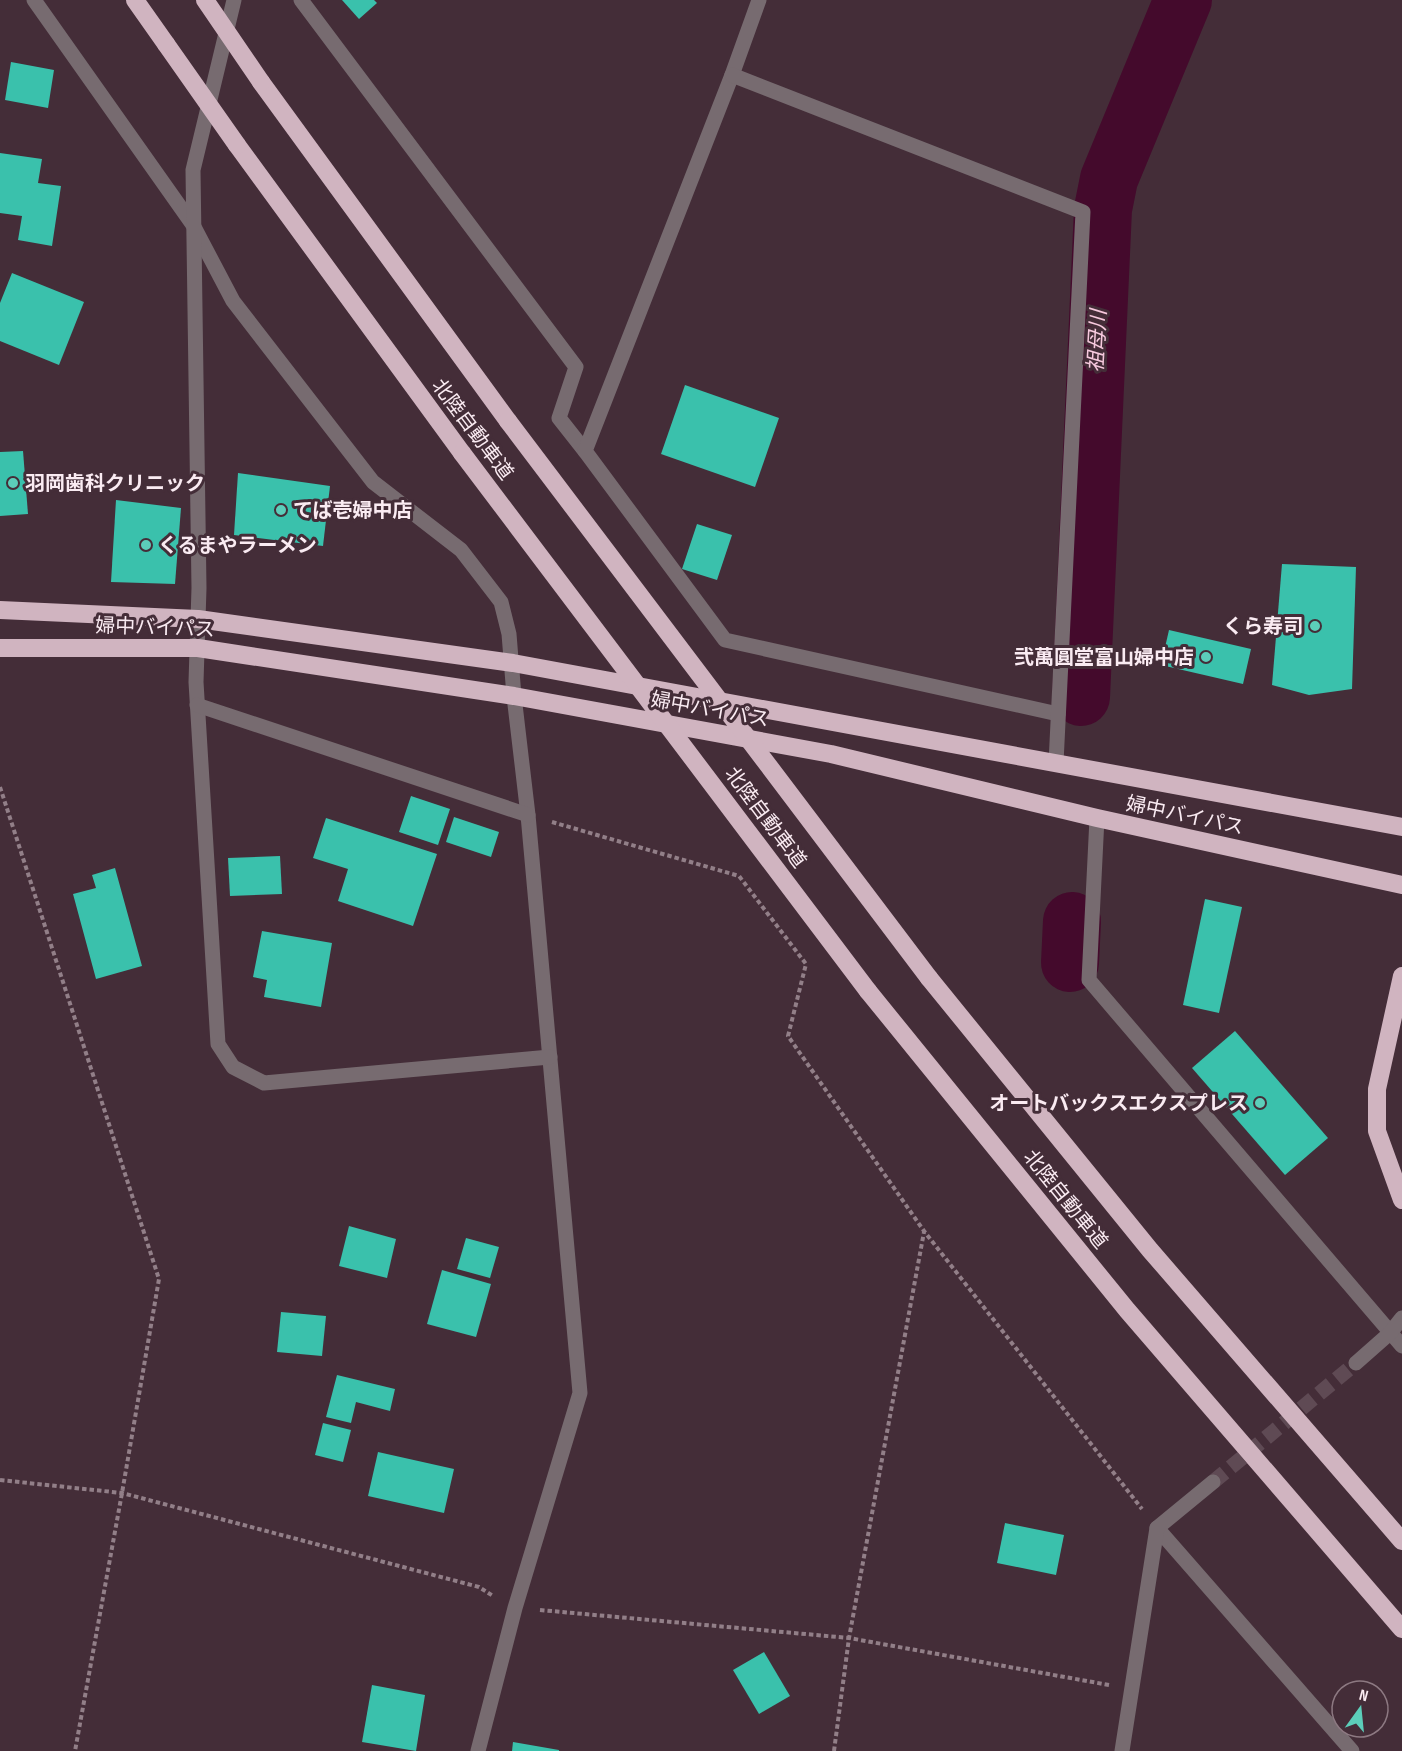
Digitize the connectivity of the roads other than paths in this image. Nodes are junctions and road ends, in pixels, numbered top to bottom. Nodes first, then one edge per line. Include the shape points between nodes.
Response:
1 (34, 0) edge
2 (135, 0) edge
3 (205, 0) edge
4 (234, 0) edge
5 (301, 0) edge
6 (759, 0) edge
7 (732, 75) junction
8 (193, 225) junction
9 (585, 451) junction
10 (0, 610) edge
11 (198, 619) junction
12 (0, 648) edge
13 (198, 648) junction
14 (513, 663) junction
15 (514, 696) junction
16 (197, 705) junction
17 (1059, 714) junction
18 (1056, 763) junction
19 (528, 815) junction
20 (1097, 818) junction
21 (1402, 827) edge
22 (1402, 885) edge
23 (1402, 975) edge
24 (550, 1058) junction
25 (1402, 1200) edge
26 (1402, 1318) edge
27 (1390, 1333) junction
28 (1402, 1346) edge
29 (1356, 1363) tunnel mouth
30 (1213, 1482) tunnel mouth
31 (1157, 1528) junction
32 (1402, 1541) edge
33 (1402, 1629) edge
34 (478, 1751) edge
35 (1122, 1751) edge
36 (1352, 1751) edge

1 - 8 street
2 - 33 highway, 北陸自動車道, bridge via 462,453 868,991 1127,1310
3 - 32 highway, 北陸自動車道, bridge via 507,421 929,978 1150,1250
4 - 8 street via 192,170
5 - 9 street via 576,367 559,418
6 - 7 street
7 - 9 street
7 - 17 street via 1083,212
8 - 11 street
8 - 14 street via 233,301 373,482 461,550 501,602
9 - 17 street via 725,640
10 - 11 highway, 婦中バイパス
11 - 13 street
11 - 14 highway, 婦中バイパス
12 - 13 highway, 婦中バイパス
13 - 15 highway, 婦中バイパス
13 - 16 street
14 - 15 street
14 - 18 highway, 婦中バイパス
15 - 19 street
15 - 20 highway, 婦中バイパス via 831,754
16 - 19 street
16 - 24 street via 218,1044 232,1066 264,1083
17 - 18 street
18 - 21 highway, 婦中バイパス
19 - 24 street
20 - 22 highway, 婦中バイパス
20 - 27 street via 1089,980
23 - 25 highway via 1377,1089 1377,1131
24 - 34 street via 580,1393 515,1608
26 - 27 street
27 - 28 street
27 - 29 street
30 - 31 street
31 - 35 street
31 - 36 street

